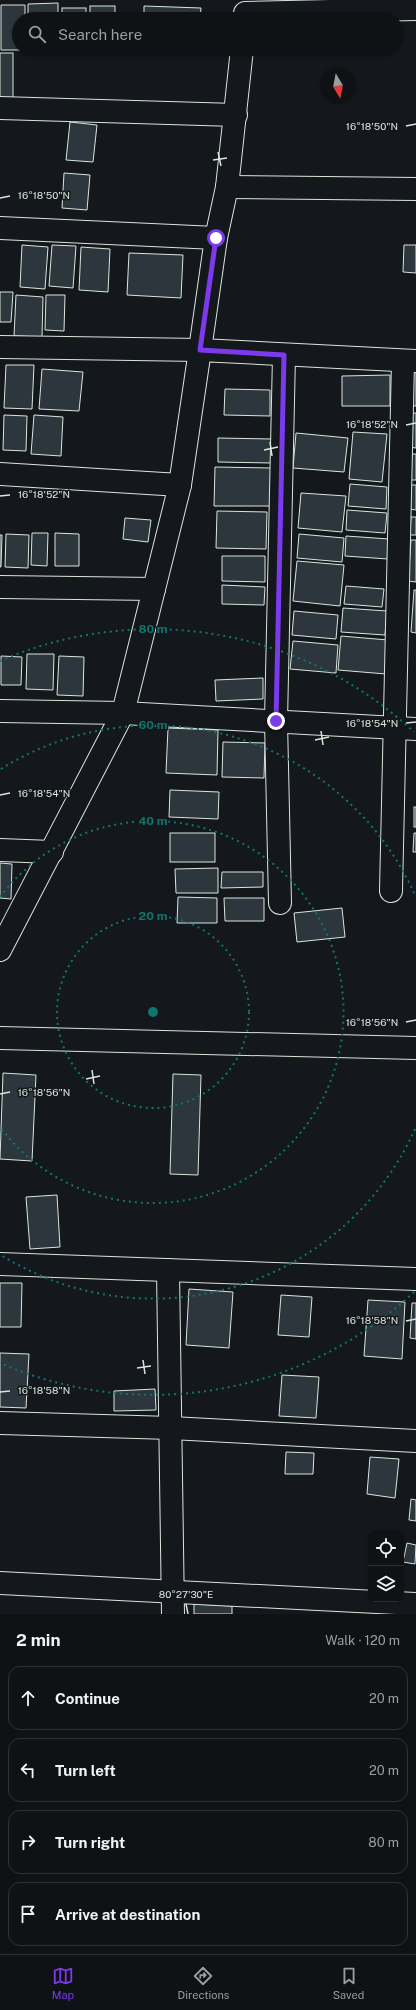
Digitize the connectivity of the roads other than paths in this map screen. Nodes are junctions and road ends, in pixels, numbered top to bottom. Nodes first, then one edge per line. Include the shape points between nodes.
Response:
1 (416, 9) edge
2 (245, 11) edge
3 (241, 56) edge
4 (0, 108) edge
5 (236, 115) junction
6 (226, 187) junction
7 (416, 189) edge
8 (0, 228) edge
9 (216, 238) junction
10 (0, 347) edge
11 (200, 350) junction
12 (284, 355) junction
13 (410, 361) edge
14 (0, 474) edge
15 (180, 485) junction
16 (0, 587) edge
17 (154, 589) junction
18 (0, 711) edge
19 (124, 712) junction
20 (276, 721) junction
21 (394, 727) junction
22 (416, 729) edge
23 (0, 850) edge
24 (52, 852) junction
25 (391, 891) dead end
26 (280, 903) dead end
27 (0, 950) edge
28 (0, 1038) edge
29 (416, 1048) edge
30 (0, 1264) edge
31 (168, 1270) junction
32 (416, 1279) edge
33 (0, 1423) edge
34 (171, 1428) junction
35 (416, 1441) edge
36 (0, 1583) edge
37 (174, 1591) junction
38 (416, 1604) edge
39 (173, 1614) edge

1 - 2 street
3 - 5 street
4 - 5 street
5 - 6 street
6 - 7 street
6 - 9 street
8 - 9 street
9 - 11 street
10 - 11 street
11 - 12 street
11 - 15 street
12 - 13 street
12 - 20 street
13 - 21 street
14 - 15 street
15 - 17 street
16 - 17 street
17 - 19 street
18 - 19 street
19 - 20 street
19 - 24 street
20 - 21 street
20 - 26 street
21 - 22 street
21 - 25 street
23 - 24 street
24 - 27 street
28 - 29 street
30 - 31 street
31 - 32 street
31 - 34 street
33 - 34 street
34 - 35 street
34 - 37 street
36 - 37 street
37 - 38 street
37 - 39 street

